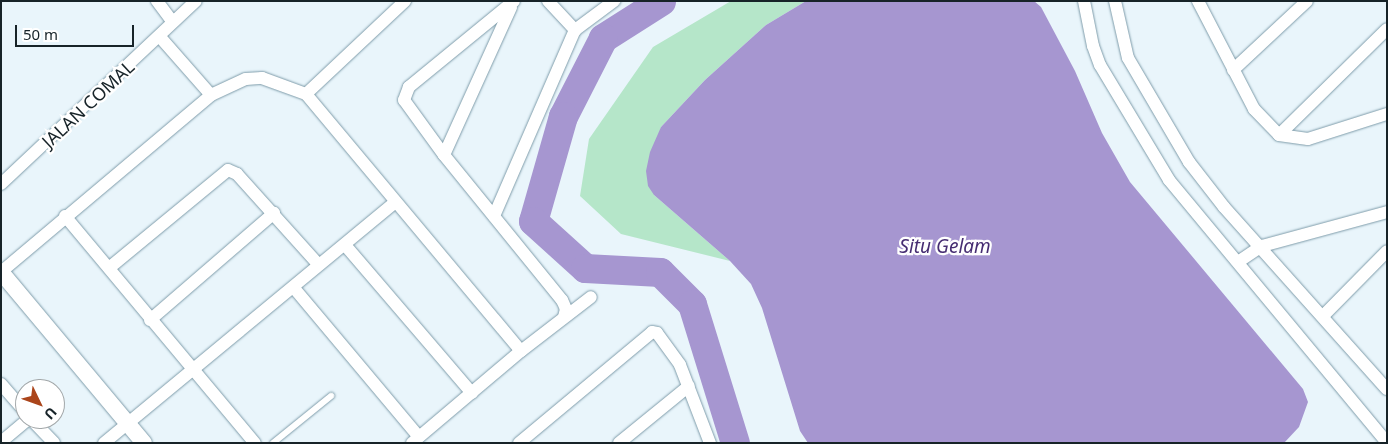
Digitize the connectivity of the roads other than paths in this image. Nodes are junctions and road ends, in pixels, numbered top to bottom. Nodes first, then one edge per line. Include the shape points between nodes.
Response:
1 (157, 1) edge
2 (196, 1) edge
3 (405, 1) edge
4 (548, 1) edge
5 (614, 1) edge
6 (1084, 1) edge
7 (1114, 1) edge
8 (1198, 1) edge
9 (1307, 1) edge
10 (513, 3) edge
11 (173, 22) junction
12 (1387, 29) edge
13 (575, 30) junction
14 (160, 37) junction
15 (1233, 70) junction
16 (306, 94) junction
17 (211, 95) junction
18 (1387, 114) edge
19 (1278, 135) junction
20 (444, 156) junction
21 (1, 184) edge
22 (395, 202) junction
23 (1387, 212) edge
24 (274, 213) junction
25 (65, 216) junction
26 (494, 216) junction
27 (345, 245) junction
28 (1259, 248) junction
29 (1387, 251) edge
30 (1240, 261) junction
31 (319, 265) junction
32 (109, 268) junction
33 (1, 272) edge
34 (294, 288) junction
35 (591, 297) dead end
36 (1323, 316) junction
37 (564, 317) junction
38 (150, 320) junction
39 (521, 351) junction
40 (195, 370) junction
41 (1, 384) edge
42 (689, 386) junction
43 (1387, 389) edge
44 (472, 392) junction
45 (331, 396) dead end
46 (15, 400) edge
47 (128, 423) junction
48 (17, 429) edge
49 (40, 429) edge
50 (416, 440) edge
51 (1, 442) edge
52 (54, 443) edge
53 (104, 443) edge
54 (144, 443) edge
55 (255, 443) edge
56 (273, 443) edge
57 (520, 443) edge
58 (620, 443) edge
59 (710, 443) edge
60 (1387, 443) edge

1 - 11 street
2 - 11 street, JALAN COMAL
3 - 16 street
4 - 13 street
5 - 13 street
6 - 30 street via 1100,65 1151,152 1187,205
7 - 28 street via 1128,58 1173,137 1207,188
8 - 15 street
9 - 15 street
10 - 20 street
10 - 20 street via 405,92 406,104
11 - 14 street, JALAN COMAL
12 - 19 street
13 - 26 street
14 - 17 street
14 - 21 street, JALAN COMAL
15 - 19 street via 1254,109
16 - 17 street via 262,78 246,79
16 - 22 street
17 - 25 street
18 - 19 street via 1308,139
20 - 26 street
22 - 27 street
22 - 39 street
23 - 28 street
24 - 31 street
24 - 32 street via 235,172 225,171
24 - 38 street
25 - 32 street
25 - 33 street
26 - 37 street via 562,300 566,309
27 - 31 street
27 - 44 street
28 - 30 street
28 - 36 street
29 - 36 street
30 - 60 street
31 - 34 street
32 - 38 street
33 - 47 street
34 - 40 street
34 - 50 street
35 - 37 street
36 - 43 street
37 - 39 street
38 - 40 street
39 - 44 street
40 - 47 street
40 - 55 street
41 - 46 street
42 - 57 street via 672,352 657,333 652,332
42 - 58 street
42 - 59 street
44 - 50 street
45 - 56 lane
47 - 53 street
47 - 54 street
48 - 51 street
49 - 52 street

